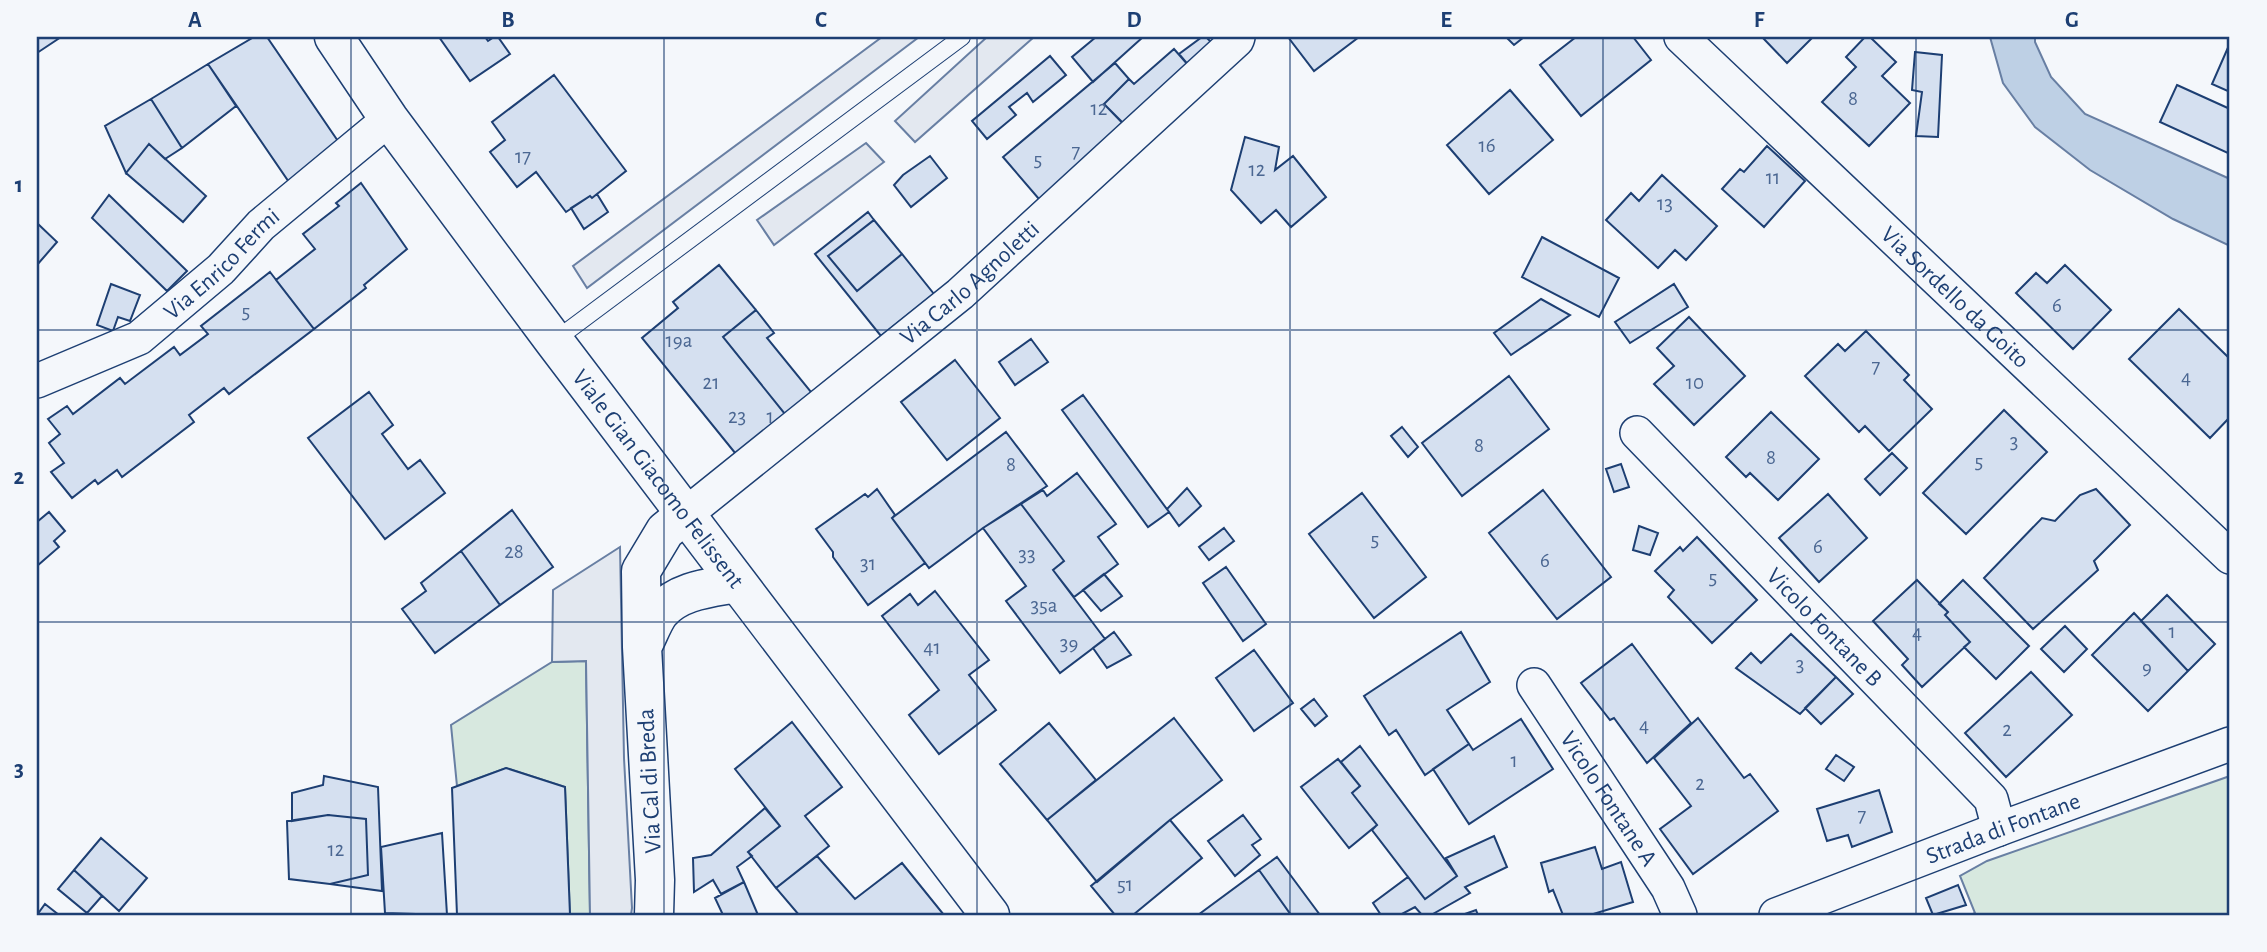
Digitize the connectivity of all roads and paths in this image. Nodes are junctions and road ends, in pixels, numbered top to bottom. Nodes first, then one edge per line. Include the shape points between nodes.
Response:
1 (334, 37) edge
2 (962, 37) edge
3 (1681, 37) edge
4 (1238, 38) edge
5 (389, 118) junction
6 (554, 341) junction
7 (37, 381) edge
8 (1637, 433) dead end
9 (686, 514) junction
10 (2230, 557) edge
11 (737, 583) junction
12 (642, 647) junction
13 (1534, 685) dead end
14 (2230, 744) edge
15 (1999, 829) junction
16 (654, 915) edge
17 (990, 915) edge
18 (1680, 915) edge
19 (1776, 915) edge

1 - 5 main road, Viale Gian Giacomo Felissent
2 - 6 lane
3 - 10 street, Via Sordello da Goito
4 - 9 street, Via Carlo Agnoletti via 960,294
5 - 6 main road, Viale Gian Giacomo Felissent
5 - 7 street, Via Enrico Fermi via 261,225 221,269 139,338
6 - 9 main road, Viale Gian Giacomo Felissent
8 - 15 street, Vicolo Fontane B via 1991,799
9 - 11 main road, Viale Gian Giacomo Felissent
9 - 12 main road, Via Cal di Breda via 665,531 641,571
11 - 12 main road via 678,598 660,612
11 - 17 main road, Viale Gian Giacomo Felissent
12 - 16 main road, Via Cal di Breda
13 - 18 street, Vicolo Fontane A via 1668,888
14 - 15 street, Strada di Fontane
15 - 19 street, Strada di Fontane

